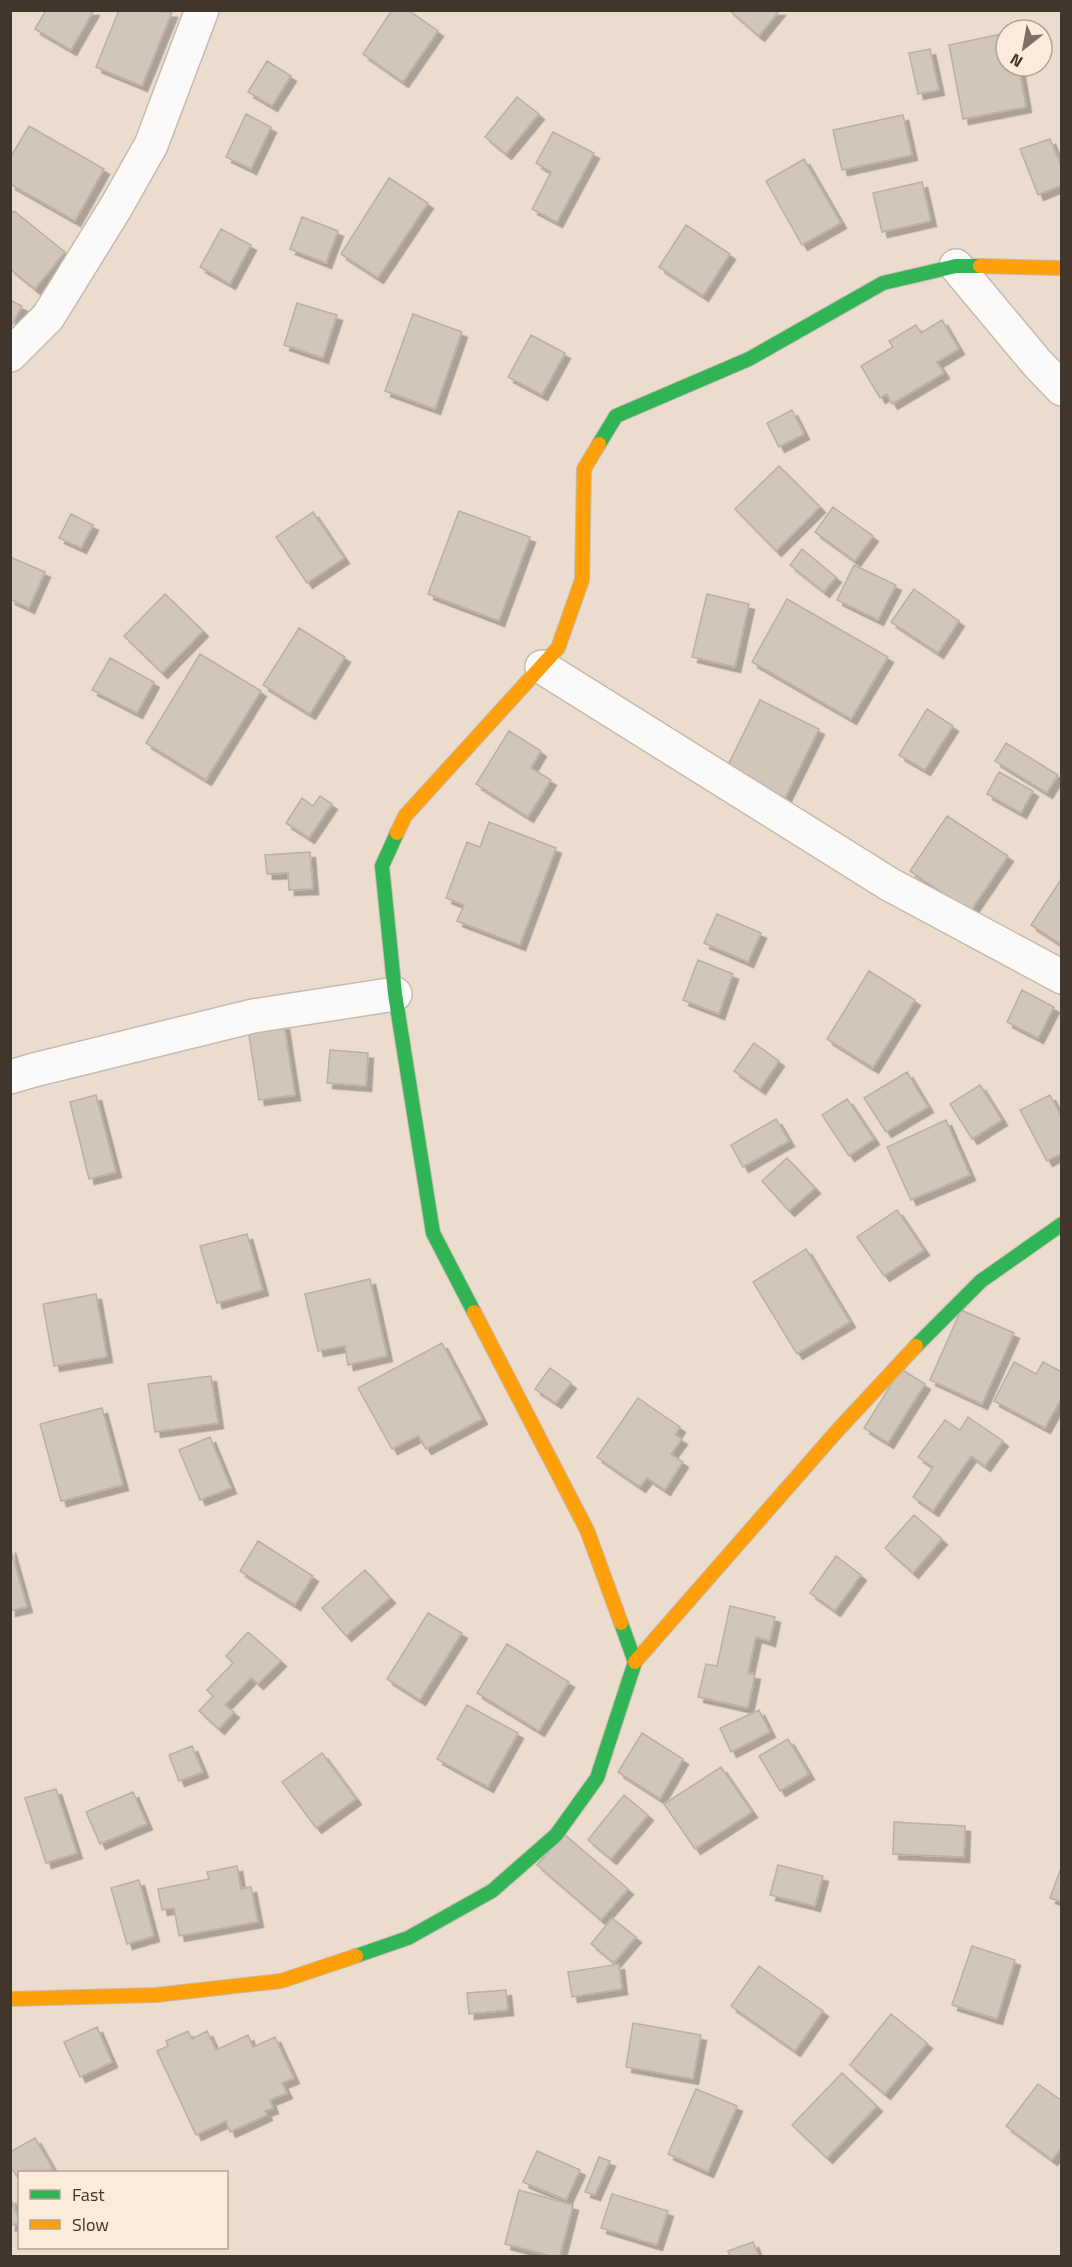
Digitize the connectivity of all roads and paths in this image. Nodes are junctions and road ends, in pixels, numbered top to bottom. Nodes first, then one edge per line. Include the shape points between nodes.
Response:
1 (202, 10) edge
2 (956, 266) junction
3 (1062, 268) edge
4 (10, 355) edge
5 (1062, 389) edge
6 (542, 667) junction
7 (1062, 977) edge
8 (394, 994) junction
9 (10, 1077) edge
10 (1062, 1224) edge
11 (635, 1662) junction
12 (10, 1999) edge

1 - 4 street via 150,145 116,207 48,317
2 - 3 street
2 - 5 street
2 - 6 street via 883,284 749,359 616,416 585,470 582,579 558,648
6 - 7 street via 889,884
6 - 8 street via 405,816 382,866
8 - 9 street via 253,1016
8 - 11 street via 433,1233 587,1530
10 - 11 street via 981,1281 917,1345
11 - 12 street via 597,1778 556,1835 492,1891 408,1938 281,1981 156,1995

